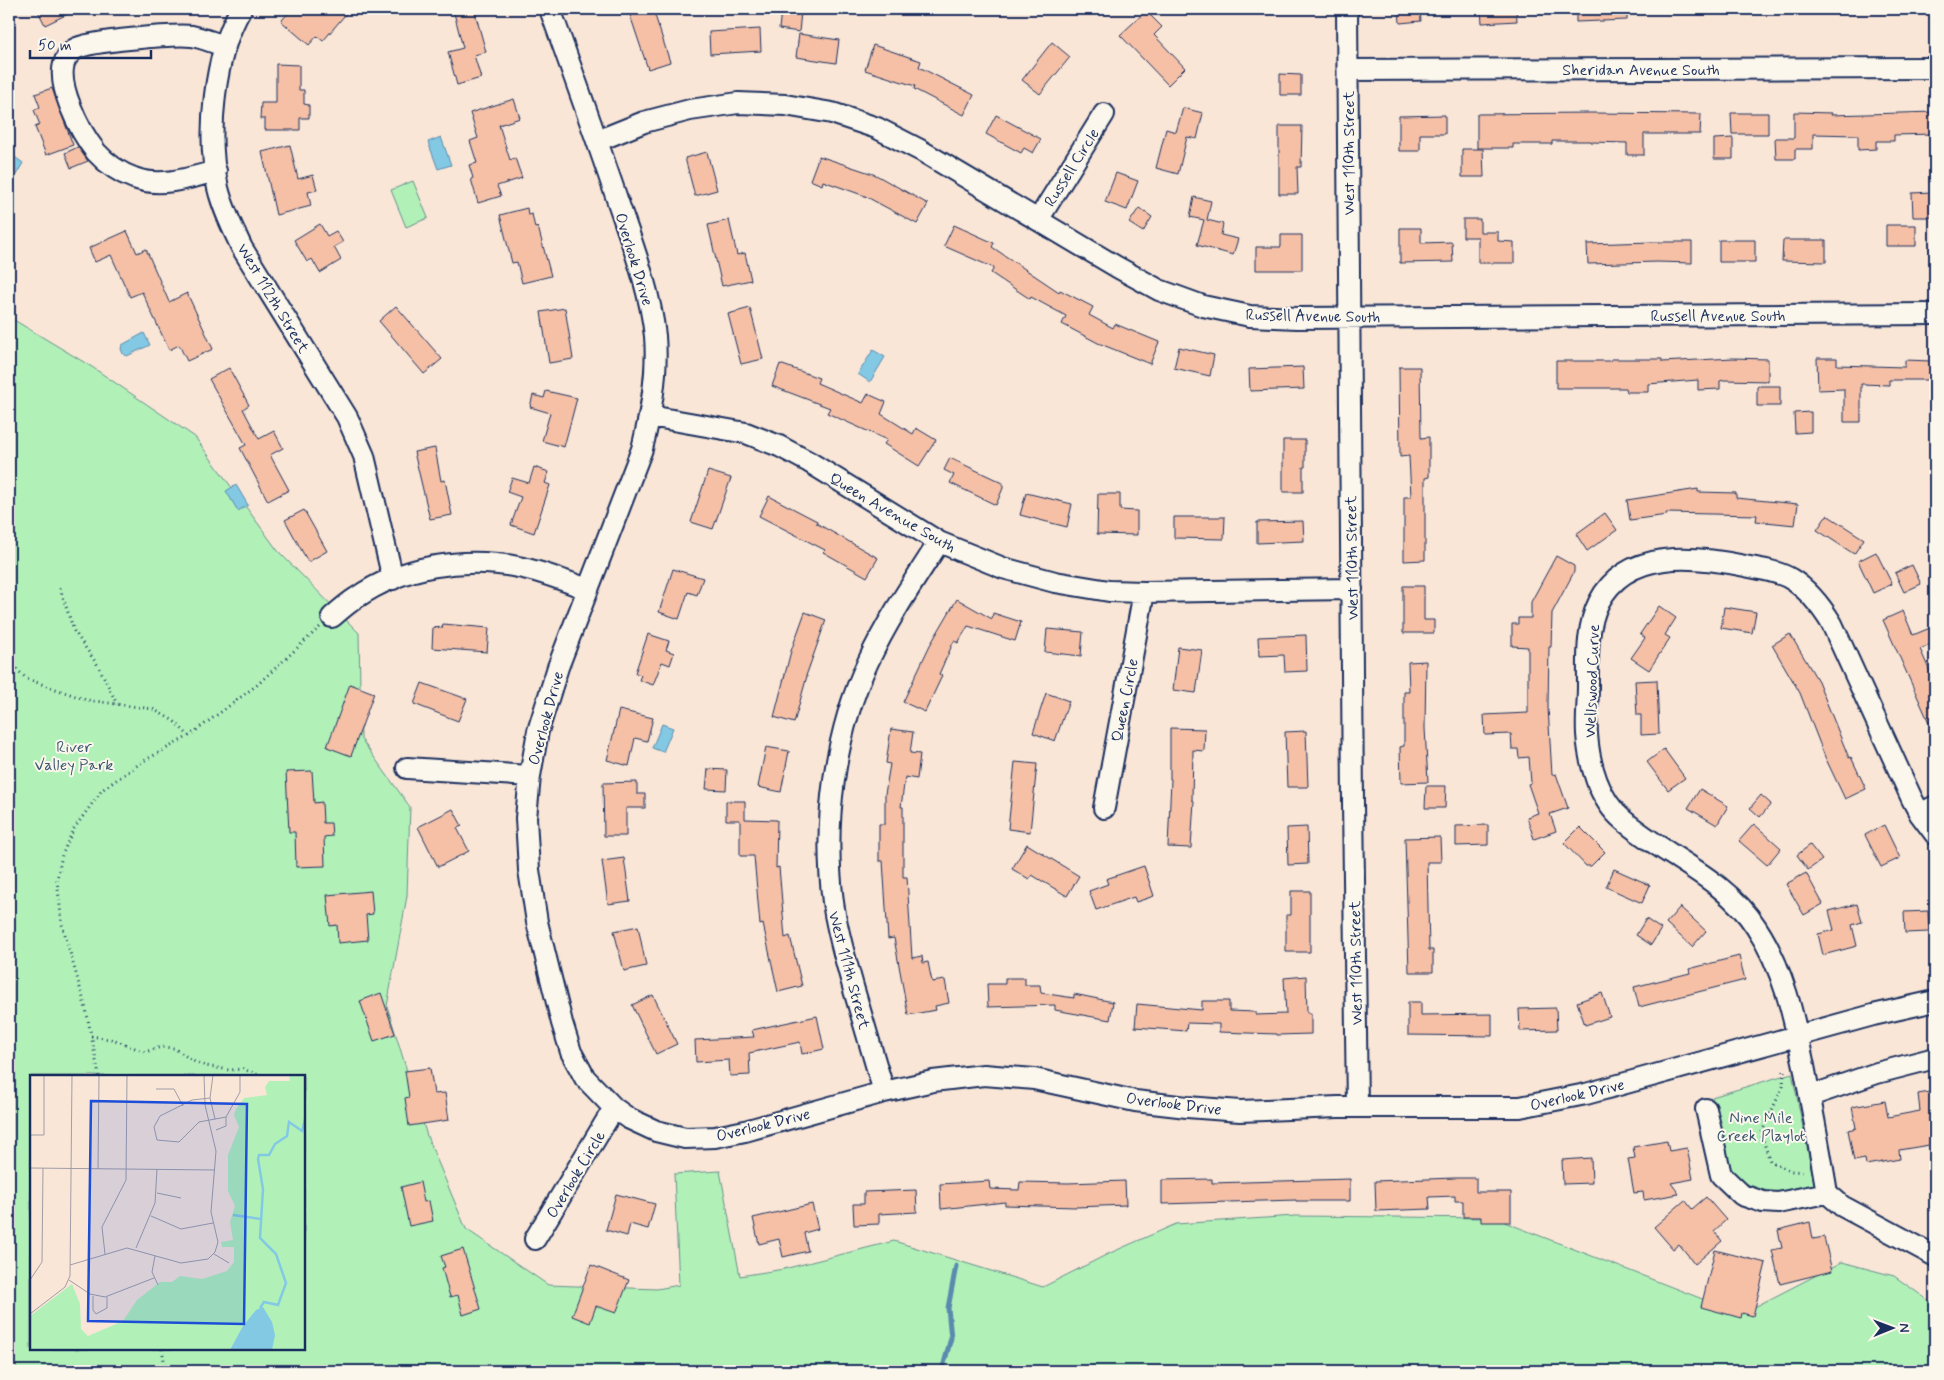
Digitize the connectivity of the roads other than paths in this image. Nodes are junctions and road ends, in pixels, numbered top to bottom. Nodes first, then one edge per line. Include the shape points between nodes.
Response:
1 (241, 9) edge
2 (550, 9) edge
3 (1347, 9) edge
4 (225, 46) junction
5 (1935, 68) edge
6 (1348, 70) junction
7 (1104, 114) dead end
8 (597, 141) junction
9 (216, 171) junction
10 (1038, 220) junction
11 (1935, 314) edge
12 (1349, 317) junction
13 (650, 416) junction
14 (939, 542) junction
15 (393, 579) junction
16 (587, 589) junction
17 (1352, 589) junction
18 (1144, 592) junction
19 (332, 617) road end
20 (407, 768) dead end
21 (530, 776) junction
22 (1104, 808) dead end
23 (1928, 810) edge
24 (1935, 834) edge
25 (1935, 1001) edge
26 (1798, 1035) junction
27 (1935, 1058) edge
28 (884, 1092) junction
29 (1810, 1096) junction
30 (1357, 1107) junction
31 (614, 1108) junction
32 (1706, 1109) dead end
33 (1827, 1193) junction
34 (536, 1239) dead end
35 (1935, 1256) edge

1 - 4 street, West 112th Street
2 - 8 street, Overlook Drive
3 - 6 street, West 110th Street
4 - 9 street, West 112th Street via 215,93
4 - 9 street via 178,35 75,48 66,58 62,76 80,126 97,152 116,170 153,182 180,180
5 - 6 street, Sheridan Avenue South
6 - 12 street, West 110th Street
7 - 10 street, Russell Circle
8 - 10 street, Russell Avenue South via 644,122 690,110 738,103 785,105 832,113 877,128 920,150
8 - 13 street, Overlook Drive via 649,296 655,338 655,382
9 - 15 street, West 112th Street via 228,219 242,248 347,417 364,456
10 - 12 street, Russell Avenue South via 1159,290 1203,306 1250,316
11 - 12 street, Russell Avenue South
12 - 17 street, West 110th Street
13 - 14 street, Queen Avenue South via 746,433 778,446
13 - 16 street, Overlook Drive via 642,449
14 - 18 street, Queen Avenue South via 1004,568 1055,582 1109,591
14 - 28 street, West 111th Street via 890,619 867,663 849,712 830,812 829,858 833,903 842,948
15 - 16 street via 446,563 483,563 518,566
15 - 19 street via 356,597
16 - 21 street, Overlook Drive via 538,731
17 - 18 street, Queen Avenue South
17 - 30 street, West 110th Street
18 - 22 street, Queen Circle
20 - 21 street
21 - 31 street, Overlook Drive via 526,818 529,870 537,922 562,1022 571,1052 585,1078
23 - 24 street, Wellswood Curve
23 - 26 street, Wellswood Curve via 1821,606 1790,578 1723,562 1677,558 1654,561 1633,569 1614,583 1600,601 1591,621 1588,643 1587,733 1596,780 1622,819 1731,898 1755,925 1774,957
25 - 26 street, Overlook Drive
26 - 29 street, Wellswood Curve
26 - 30 street, Overlook Drive via 1586,1094 1520,1107
27 - 29 street via 1877,1073
28 - 30 street, Overlook Drive via 933,1081 984,1075 1034,1079 1187,1107 1240,1111
28 - 31 street, Overlook Drive via 715,1137 685,1138 656,1131
29 - 33 street, Wellswood Curve
31 - 34 street, Overlook Circle
32 - 33 street via 1721,1175 1742,1195 1778,1204
33 - 35 street via 1842,1206

